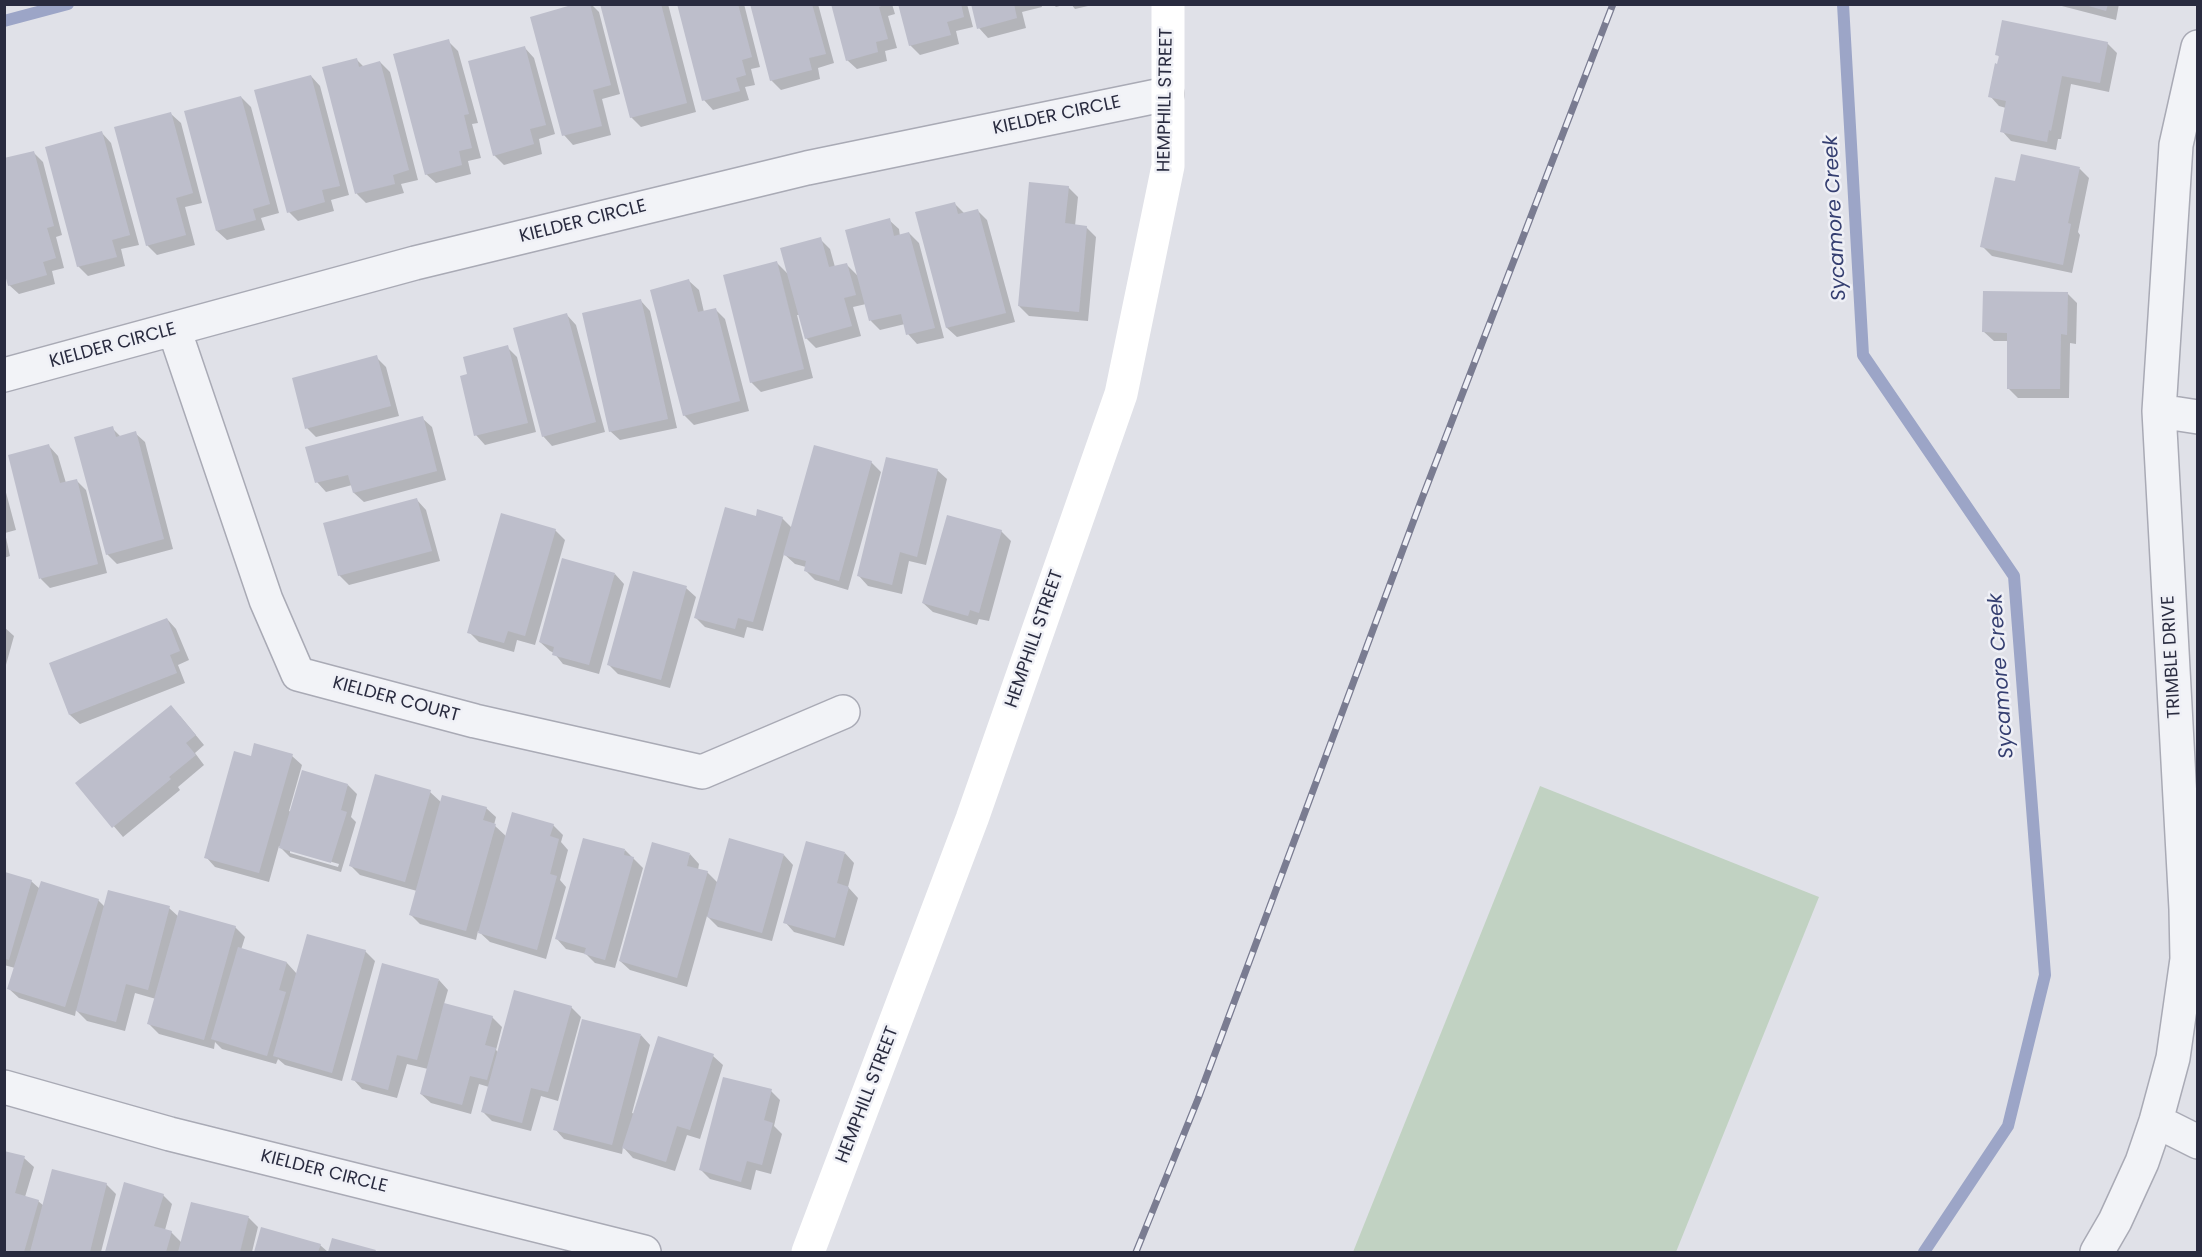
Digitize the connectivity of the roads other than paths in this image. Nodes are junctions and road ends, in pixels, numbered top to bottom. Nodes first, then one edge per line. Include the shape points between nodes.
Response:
1 (1168, 4) edge
2 (2198, 47) edge
3 (1167, 94) junction
4 (174, 329) junction
5 (4, 375) edge
6 (2159, 411) junction
7 (2198, 417) edge
8 (843, 712) dead end
9 (4, 1088) edge
10 (2156, 1121) junction
11 (2198, 1142) edge
12 (645, 1252) edge
13 (808, 1252) edge
14 (2097, 1252) edge

1 - 3 street, HEMPHILL STREET
2 - 6 street, TRIMBLE DRIVE via 2176,145
3 - 4 street, KIELDER CIRCLE via 807,168 415,263
3 - 13 street, HEMPHILL STREET via 1168,166 1121,394 972,819
4 - 5 street, KIELDER CIRCLE
4 - 8 street, KIELDER COURT via 266,600 298,674 475,721 702,772
6 - 7 street
6 - 10 street, TRIMBLE DRIVE via 2187,958 2173,1059
9 - 12 street, KIELDER CIRCLE via 171,1134
10 - 11 street
10 - 14 street, TRIMBLE DRIVE via 2142,1162

